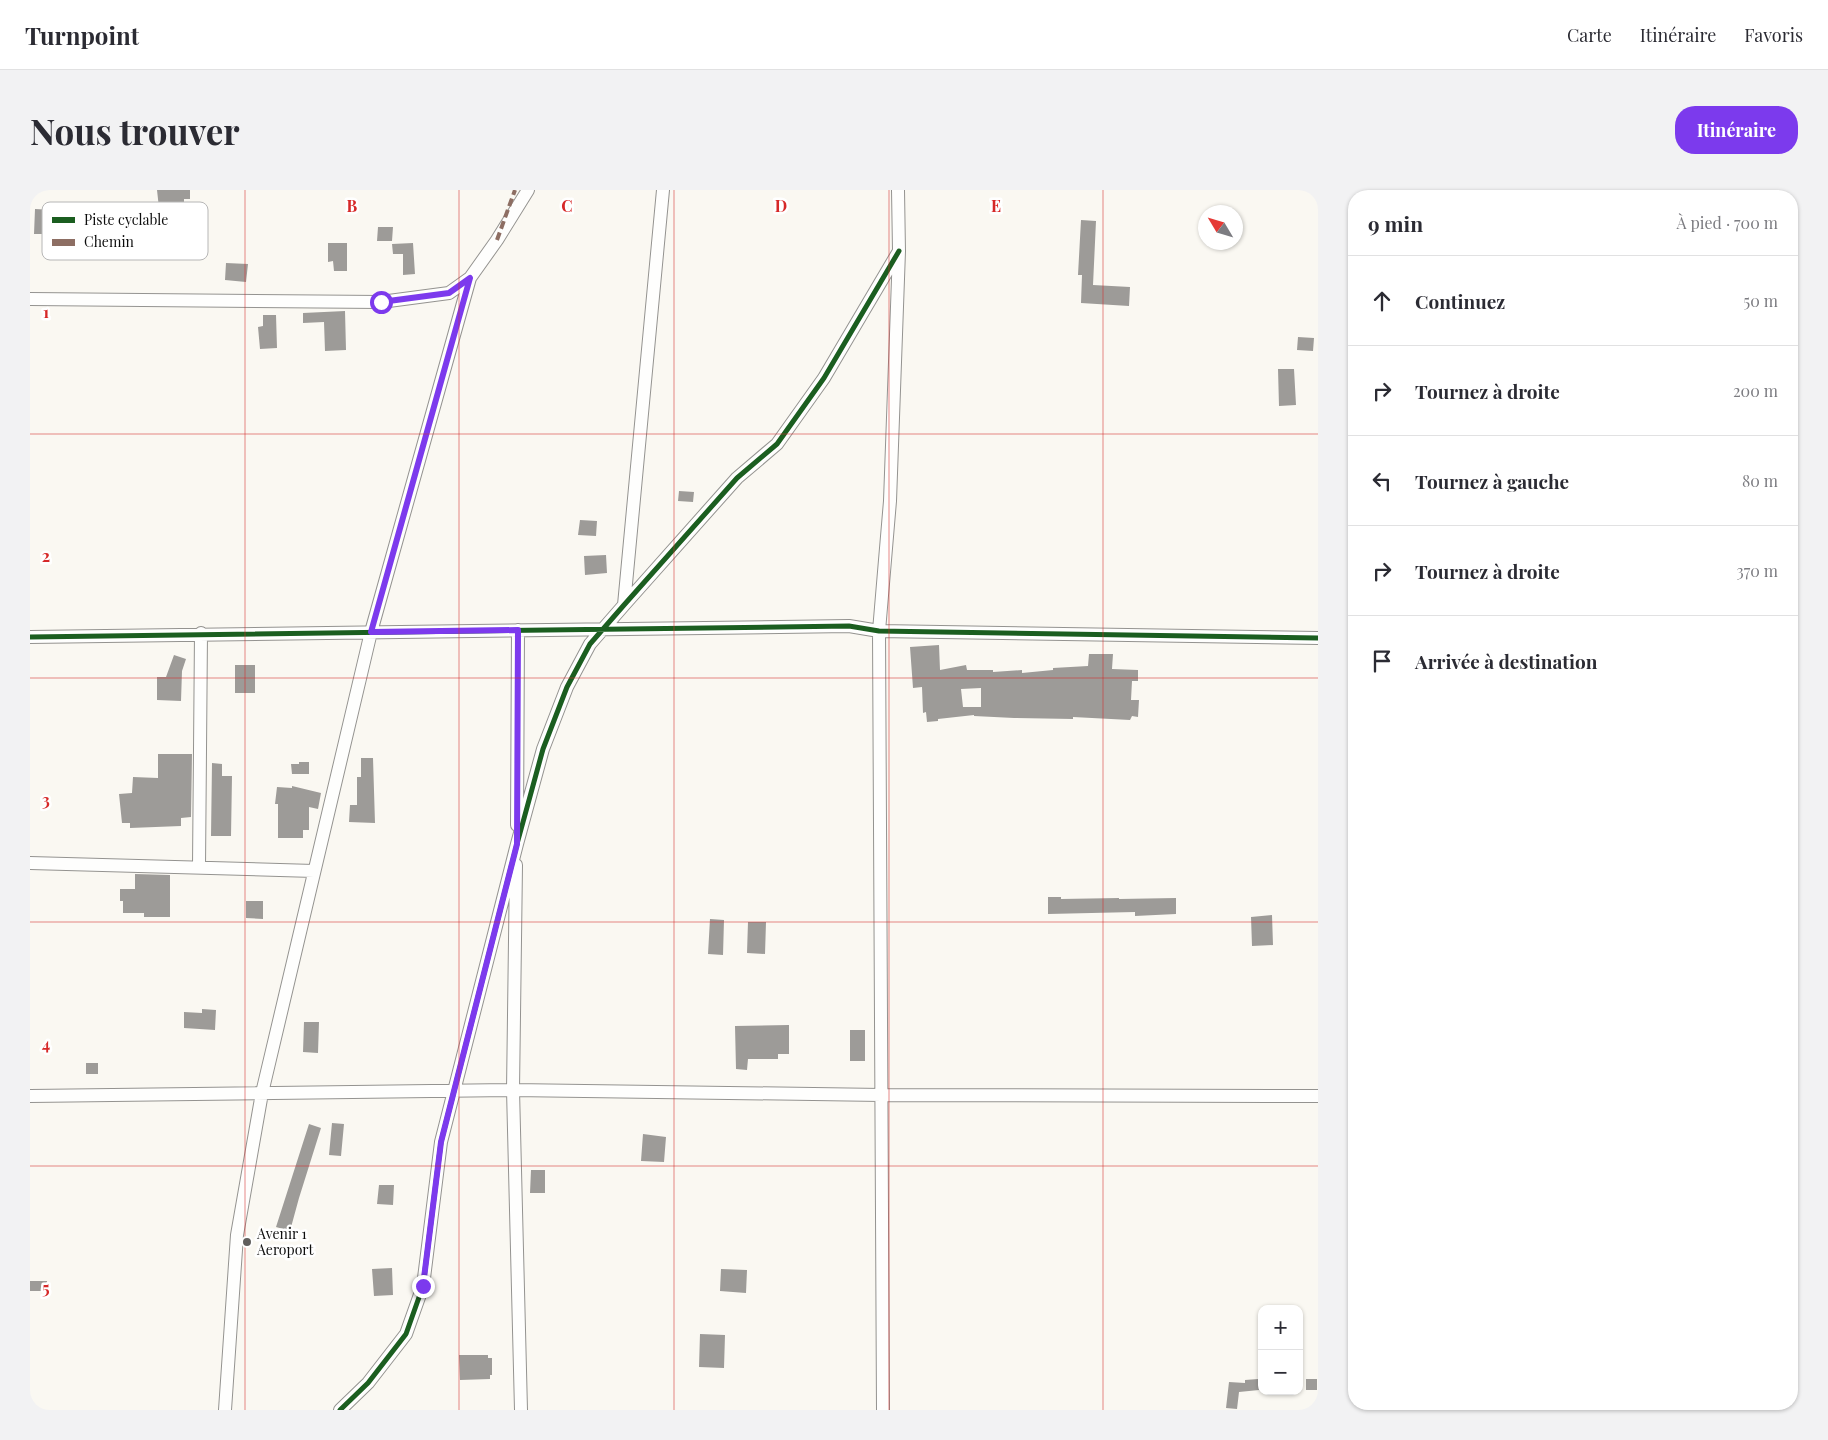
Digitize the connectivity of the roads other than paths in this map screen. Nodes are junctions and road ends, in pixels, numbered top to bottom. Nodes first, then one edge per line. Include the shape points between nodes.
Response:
1 (528, 190) edge
2 (662, 190) edge
3 (898, 190) edge
4 (899, 251) junction
5 (470, 278) junction
6 (30, 299) edge
7 (624, 605) junction
8 (603, 629) junction
9 (518, 630) junction
10 (879, 631) junction
11 (371, 632) junction
12 (201, 633) junction
13 (30, 637) edge
14 (1318, 638) edge
15 (517, 844) junction
16 (30, 863) edge
17 (199, 867) junction
18 (314, 871) junction
19 (512, 1090) junction
20 (455, 1091) junction
21 (262, 1093) junction
22 (882, 1095) junction
23 (30, 1096) edge
24 (1318, 1096) edge
25 (225, 1410) edge
26 (340, 1410) edge
27 (522, 1410) edge
28 (883, 1410) edge

1 - 5 street
2 - 7 street
3 - 4 street
4 - 7 street via 824,378 777,444 737,478
4 - 10 street via 890,501
5 - 6 street via 449,293 381,302
5 - 11 street
7 - 8 street
8 - 9 street
8 - 10 street via 849,626
8 - 15 street via 590,644 567,687 543,748
9 - 11 street
9 - 15 street
10 - 14 street
10 - 22 street
11 - 12 street
11 - 18 street
12 - 13 street
12 - 17 street
15 - 19 street
15 - 20 street
16 - 17 street
17 - 18 street
18 - 21 street
19 - 20 street
19 - 22 street
19 - 27 street
20 - 21 street
20 - 26 street via 441,1142 423,1286 406,1334 368,1383
21 - 23 street
21 - 25 street via 237,1235
22 - 24 street
22 - 28 street

